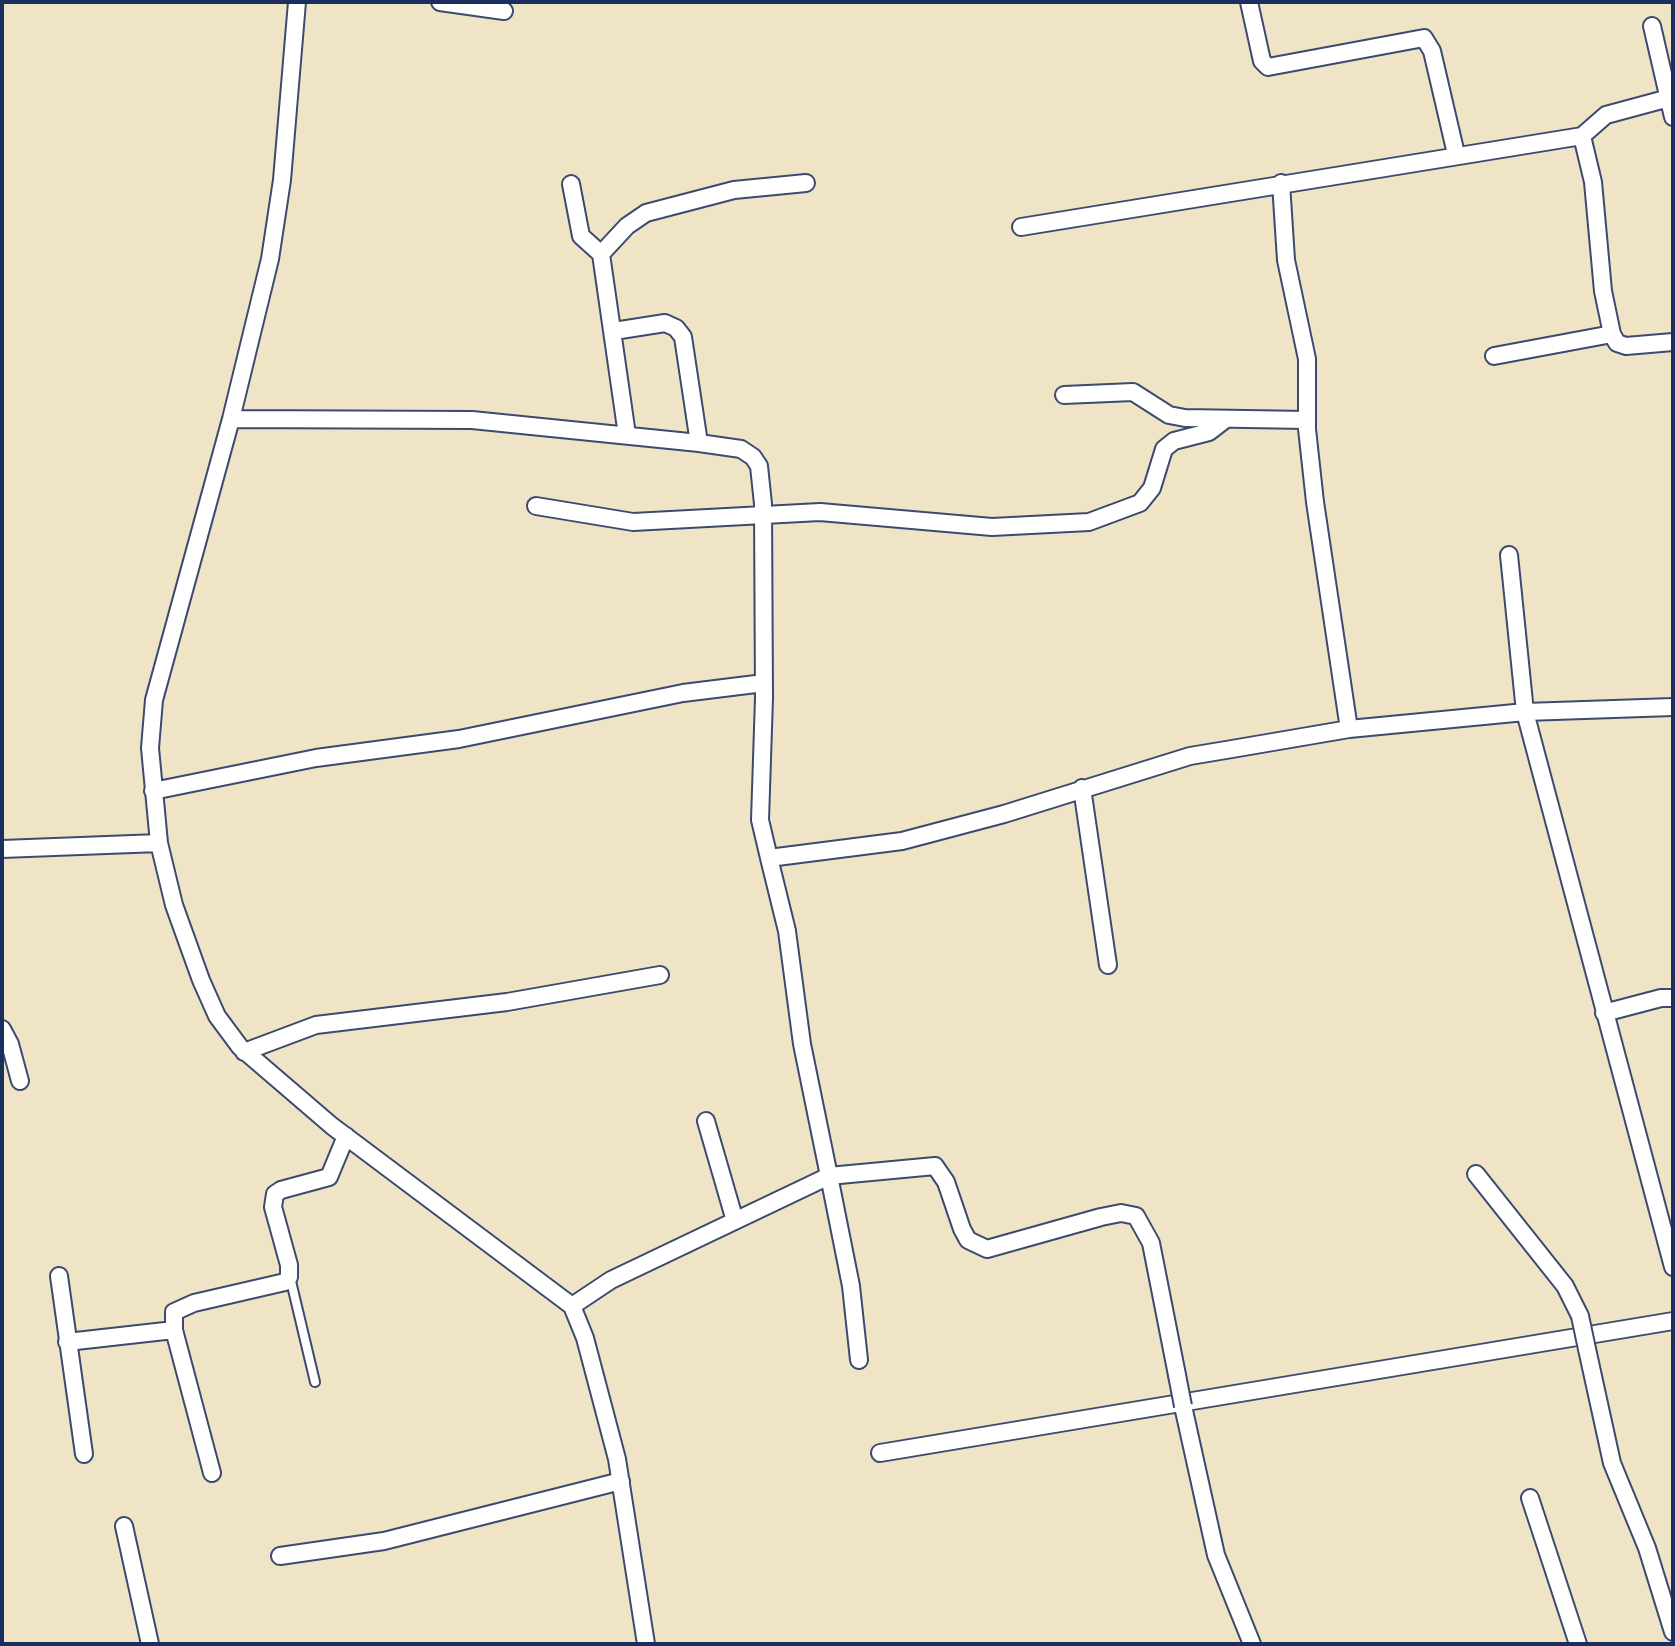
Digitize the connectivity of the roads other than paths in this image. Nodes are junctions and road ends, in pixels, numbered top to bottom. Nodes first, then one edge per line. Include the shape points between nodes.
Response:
1 (297, 2) edge
2 (440, 2) edge
3 (1249, 2) edge
4 (504, 11) dead end
5 (1652, 26) dead end
6 (1669, 98) junction
7 (1673, 117) edge
8 (1582, 136) junction
9 (1456, 154) junction
10 (806, 183) dead end
11 (1281, 183) junction
12 (571, 184) dead end
13 (1021, 227) dead end
14 (601, 254) junction
15 (614, 331) junction
16 (1612, 334) junction
17 (1673, 342) edge
18 (1494, 356) dead end
19 (1064, 395) dead end
20 (231, 419) junction
21 (1226, 419) junction
22 (1307, 420) junction
23 (627, 435) junction
24 (699, 443) junction
25 (536, 506) dead end
26 (763, 516) junction
27 (1509, 555) dead end
28 (764, 683) junction
29 (1673, 707) edge
30 (1525, 712) junction
31 (1349, 729) junction
32 (1082, 788) junction
33 (153, 791) junction
34 (159, 843) junction
35 (2, 849) edge
36 (769, 858) junction
37 (1108, 965) dead end
38 (660, 975) dead end
39 (1673, 998) edge
40 (1604, 1013) junction
41 (2, 1029) edge
42 (244, 1052) junction
43 (20, 1081) dead end
44 (706, 1121) dead end
45 (343, 1143) junction
46 (1476, 1174) dead end
47 (829, 1176) junction
48 (735, 1221) junction
49 (1673, 1267) edge
50 (59, 1276) dead end
51 (289, 1277) junction
52 (572, 1306) junction
53 (1673, 1321) edge
54 (174, 1330) junction
55 (67, 1342) junction
56 (859, 1360) dead end
57 (315, 1382) dead end
58 (880, 1453) dead end
59 (84, 1454) dead end
60 (212, 1473) dead end
61 (621, 1481) junction
62 (1530, 1498) dead end
63 (124, 1526) dead end
64 (280, 1556) dead end
65 (1673, 1632) edge
66 (150, 1644) edge
67 (646, 1644) edge
68 (1252, 1644) edge
69 (1578, 1644) edge

1 - 20 street via 276,222
2 - 4 street
3 - 9 street via 1262,61 1268,67 1424,38 1432,51
5 - 6 street
6 - 7 street
6 - 8 street via 1606,115
8 - 9 street
8 - 16 street
9 - 11 street
10 - 14 street via 734,190 646,213
11 - 13 street
11 - 22 street via 1286,260 1307,359
12 - 14 street via 581,236
14 - 15 street
15 - 23 street
15 - 24 street via 665,323 683,337
16 - 17 street via 1626,346
16 - 18 street
19 - 21 street via 1133,392 1169,415
20 - 23 street via 472,420
20 - 33 street via 159,668 150,725
21 - 22 street
21 - 26 street via 1209,432 1164,449 1152,488 1140,503 1089,522 992,527 820,512
22 - 31 street
23 - 24 street
24 - 26 street via 741,449 753,457 759,466
25 - 26 street via 633,522
26 - 28 street
27 - 30 street
28 - 33 street via 683,693 459,739 316,758
28 - 36 street via 760,820
29 - 30 street
30 - 31 street
30 - 40 street
31 - 32 street via 1190,756
32 - 36 street via 902,841
32 - 37 street
33 - 34 street
34 - 35 street
34 - 42 street via 201,980 217,1016
36 - 47 street via 787,931 802,1044
38 - 42 street via 507,1002 316,1025
39 - 40 street
40 - 49 street
41 - 43 street
42 - 45 street
44 - 48 street
45 - 51 street via 329,1177 275,1194 273,1207
45 - 52 street
46 - 65 street, bridge via 1565,1286 1580,1316 1612,1463 1647,1548
47 - 48 street
47 - 56 street via 851,1286
47 - 68 street, bridge via 935,1166 968,1240 987,1249 1101,1217 1136,1216 1151,1243 1216,1555
48 - 52 street via 611,1280
50 - 55 street
51 - 54 street via 279,1285 178,1307
51 - 57 lane
52 - 61 street via 591,1358
53 - 58 street
54 - 55 street
54 - 60 street
55 - 59 street
61 - 64 street via 384,1541
61 - 67 street
62 - 69 street
63 - 66 street

